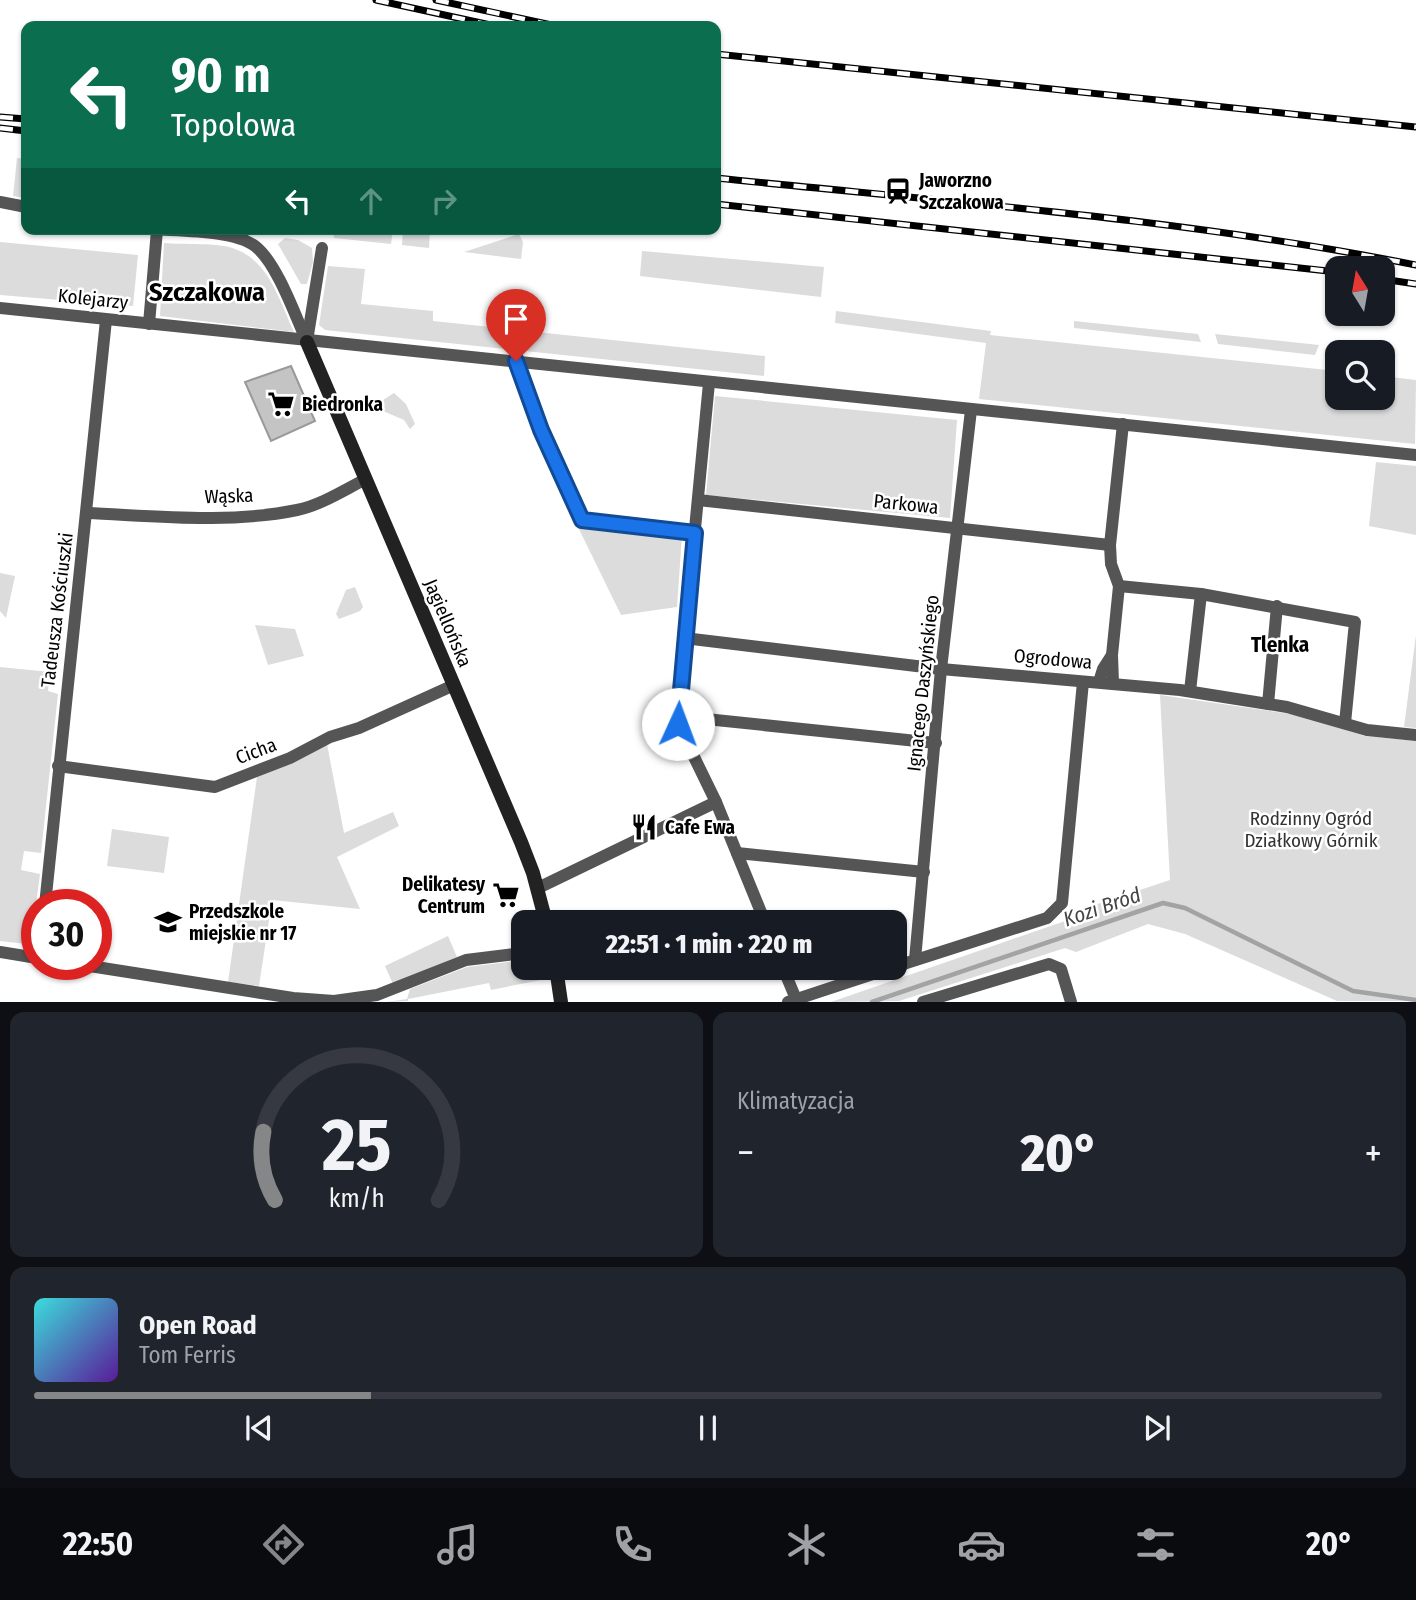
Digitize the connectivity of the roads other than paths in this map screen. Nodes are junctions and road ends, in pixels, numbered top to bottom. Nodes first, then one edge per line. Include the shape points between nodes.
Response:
1 (0, 202) edge
2 (21, 206) edge
3 (155, 235) edge
4 (221, 235) edge
5 (322, 248) dead end
6 (0, 308) edge
7 (106, 320) junction
8 (149, 324) junction
9 (307, 342) junction
10 (516, 361) junction
11 (709, 383) junction
12 (971, 410) junction
13 (1123, 424) junction
14 (1416, 455) edge
15 (366, 479) junction
16 (698, 500) junction
17 (87, 513) junction
18 (958, 529) junction
19 (695, 533) junction
20 (1110, 545) junction
21 (1119, 586) junction
22 (1201, 594) junction
23 (1277, 607) junction
24 (684, 638) junction
25 (1112, 654) junction
26 (941, 669) junction
27 (1083, 682) junction
28 (1099, 682) junction
29 (1113, 683) junction
30 (454, 685) junction
31 (1190, 691) junction
32 (1268, 704) junction
33 (677, 716) junction
34 (1345, 723) junction
35 (1416, 735) edge
36 (936, 743) junction
37 (58, 766) junction
38 (716, 802) junction
39 (737, 853) junction
40 (924, 872) junction
41 (538, 888) junction
42 (46, 889) edge
43 (543, 910) edge
44 (760, 910) edge
45 (0, 952) edge
46 (511, 954) edge
47 (21, 955) edge
48 (915, 960) junction
49 (907, 963) edge
50 (112, 970) edge
51 (558, 980) edge
52 (786, 980) edge
53 (853, 980) edge
54 (792, 1000) edge
55 (561, 1002) edge
56 (923, 1002) edge
57 (1071, 1002) edge

1 - 2 street
3 - 8 street
4 - 9 street via 256,246 275,274
5 - 9 street
6 - 7 street, Kolejarzy
7 - 8 street, Kolejarzy
7 - 17 street, Tadeusza Kościuszki
8 - 9 street, Kolejarzy
9 - 10 street, Kolejarzy
9 - 15 street, Jagiellońska
10 - 11 street, Kolejarzy
10 - 19 street via 582,520
11 - 12 street, Kolejarzy
11 - 16 street
12 - 13 street, Kolejarzy
12 - 18 street, Ignacego Daszyńskiego
13 - 14 street, Kolejarzy
13 - 20 street
15 - 17 street, Wąska via 299,509 258,515
15 - 30 street, Jagiellońska
16 - 18 street, Parkowa
16 - 19 street
17 - 37 street, Tadeusza Kościuszki
18 - 20 street, Parkowa
18 - 26 street, Ignacego Daszyńskiego
19 - 24 street
20 - 21 street
21 - 22 street
21 - 25 street
22 - 23 street
22 - 31 street
23 - 32 street
23 - 34 street via 1355,622
24 - 26 street, Ogrodowa
24 - 33 street
25 - 28 street
25 - 29 street
26 - 27 street, Ogrodowa
26 - 36 street, Ignacego Daszyńskiego
27 - 28 street, Ogrodowa
27 - 48 street via 1062,903 1046,918
28 - 29 street, Ogrodowa
29 - 31 street, Ogrodowa
30 - 37 street, Cicha via 215,787
30 - 41 street, Jagiellońska
31 - 32 street, Ogrodowa
32 - 34 street, Ogrodowa
33 - 36 street
33 - 38 street
34 - 35 street, Ogrodowa
36 - 40 street, Ignacego Daszyńskiego
37 - 42 street, Tadeusza Kościuszki
38 - 39 street
38 - 41 street
39 - 40 street
39 - 44 street
40 - 48 street, Ignacego Daszyńskiego
41 - 43 street, Jagiellońska
45 - 47 street
46 - 50 street via 466,960 377,995 334,1002
48 - 49 street
51 - 55 street
52 - 54 street
53 - 54 street
56 - 57 street via 1049,964 1060,969

